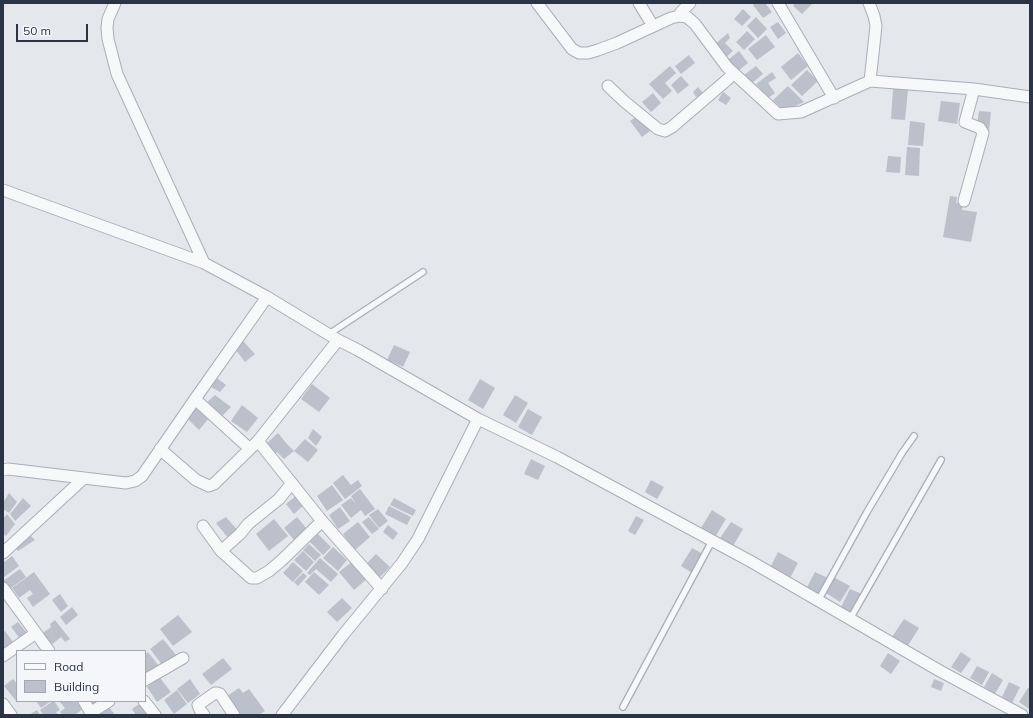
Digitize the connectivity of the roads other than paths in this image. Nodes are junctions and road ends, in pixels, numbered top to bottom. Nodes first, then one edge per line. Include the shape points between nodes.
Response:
1 (115, 3) edge
2 (537, 3) edge
3 (639, 3) edge
4 (690, 3) edge
5 (778, 3) edge
6 (869, 3) edge
7 (679, 16) junction
8 (653, 26) junction
9 (733, 73) junction
10 (870, 81) junction
11 (608, 86) dead end
12 (974, 89) junction
13 (1030, 97) edge
14 (834, 98) junction
15 (3, 190) edge
16 (964, 201) dead end
17 (204, 263) junction
18 (423, 272) dead end
19 (267, 297) junction
20 (334, 337) junction
21 (194, 399) junction
22 (478, 419) junction
23 (914, 436) dead end
24 (254, 445) junction
25 (160, 449) junction
26 (941, 460) dead end
27 (3, 470) edge
28 (84, 478) junction
29 (292, 483) junction
30 (322, 521) junction
31 (203, 526) dead end
32 (712, 541) junction
33 (221, 551) junction
34 (3, 553) edge
35 (3, 588) edge
36 (382, 589) junction
37 (818, 601) junction
38 (850, 619) junction
39 (36, 634) junction
40 (48, 650) edge
41 (3, 656) edge
42 (184, 658) dead end
43 (146, 679) edge
44 (85, 702) edge
45 (108, 702) edge
46 (145, 702) edge
47 (3, 704) edge
48 (623, 707) dead end
49 (91, 714) edge
50 (12, 715) edge
51 (154, 715) edge
52 (204, 715) edge
53 (234, 715) edge
54 (282, 715) edge
55 (1022, 715) edge

1 - 17 street via 107,24 117,74
2 - 8 street via 572,49 580,52 598,50
3 - 8 street
4 - 7 street
5 - 14 street
6 - 10 street via 876,26
7 - 8 street
7 - 9 street via 687,17 695,24
9 - 11 street via 665,131 658,129
9 - 14 street via 778,114 801,112
10 - 12 street
10 - 14 street
12 - 13 street
12 - 16 street via 965,122 980,128 983,133
15 - 17 street
17 - 19 street
18 - 20 lane
19 - 20 street
19 - 21 street
20 - 22 street
20 - 24 street
21 - 24 street
21 - 25 street
22 - 32 street via 557,457
22 - 36 street via 418,539
23 - 37 lane via 867,512
24 - 25 street via 210,486 196,480
24 - 29 street
25 - 28 street via 142,476 135,481 126,483
26 - 38 lane
27 - 28 street
28 - 34 street
29 - 30 street
29 - 33 street via 279,499 248,524
30 - 33 street via 281,561 257,578 251,578
30 - 36 street
31 - 33 street
32 - 37 street
32 - 48 lane
35 - 39 street
36 - 54 street
37 - 38 street
38 - 55 street
39 - 40 street
39 - 41 street
42 - 43 street
44 - 49 street
45 - 49 street
46 - 51 street
47 - 50 street
52 - 53 street via 198,705 217,693

